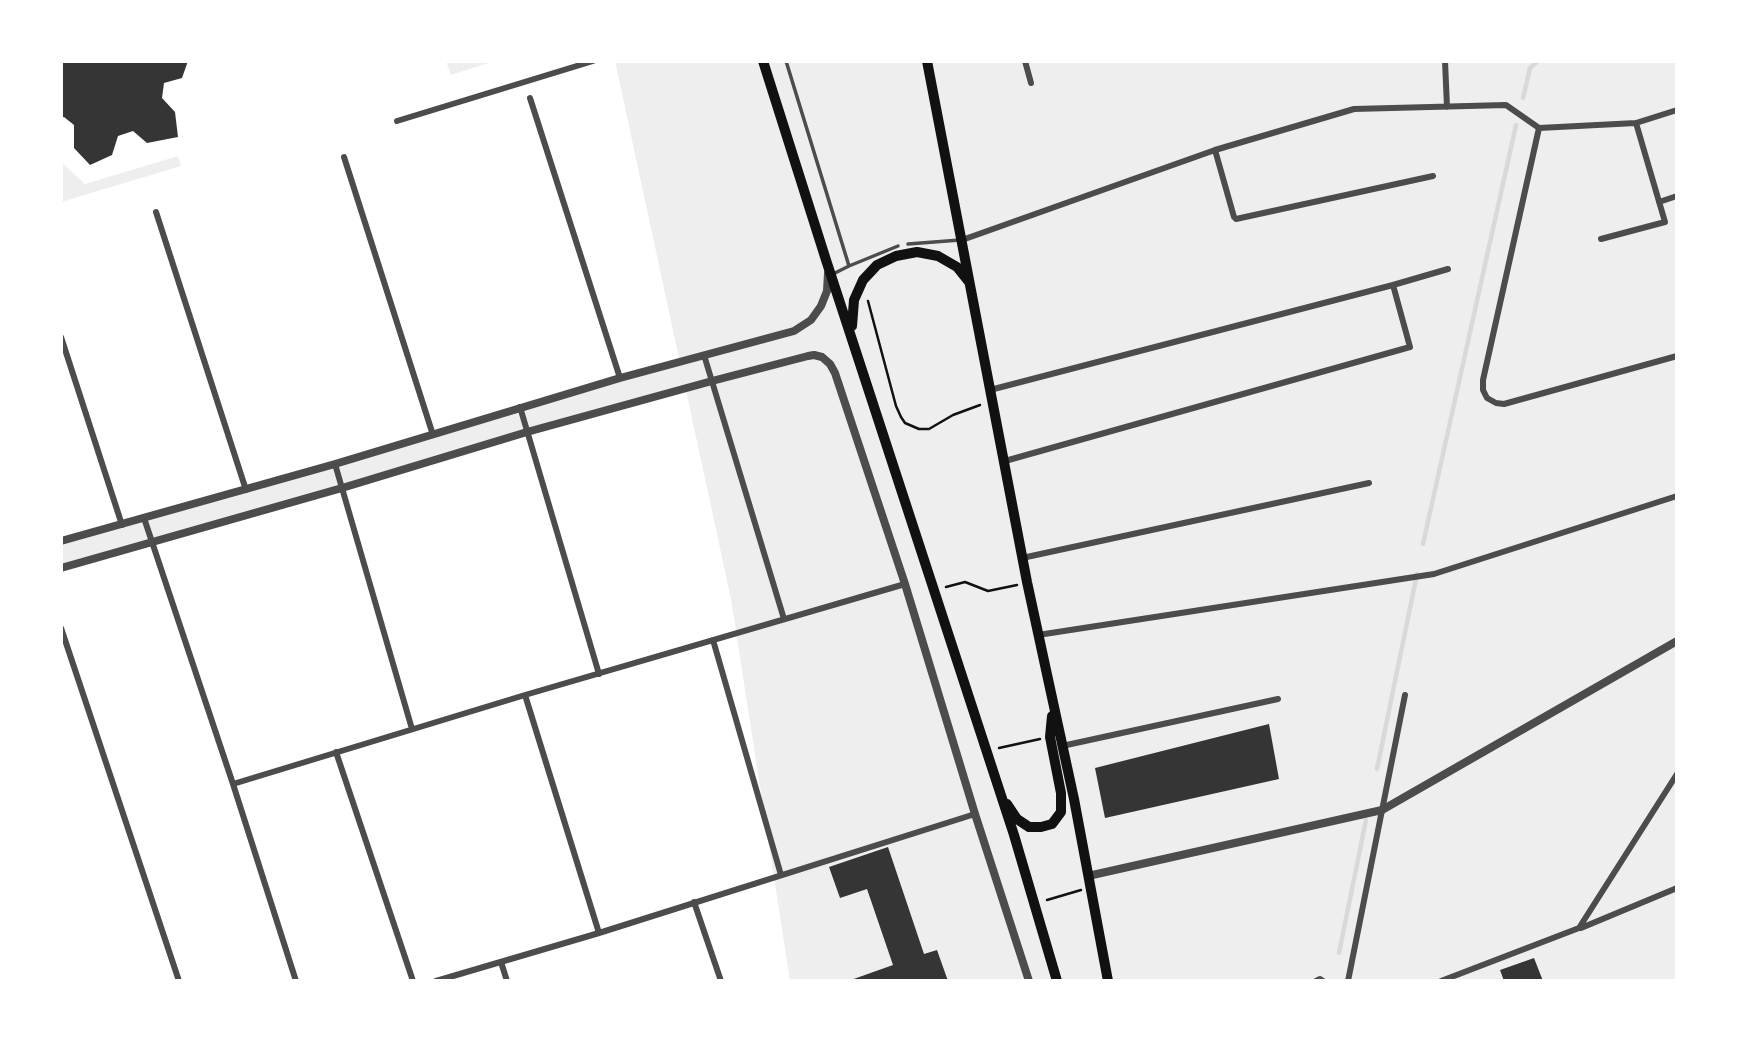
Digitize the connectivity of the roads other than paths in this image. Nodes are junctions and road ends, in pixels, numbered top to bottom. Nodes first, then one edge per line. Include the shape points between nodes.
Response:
1 (593, 61) edge
2 (763, 61) edge
3 (786, 61) edge
4 (926, 61) edge
5 (1026, 61) edge
6 (1445, 61) edge
7 (1031, 83) dead end
8 (530, 98) dead end
9 (1447, 107) junction
10 (1677, 110) edge
11 (397, 121) dead end
12 (1636, 122) junction
13 (1539, 128) junction
14 (1215, 150) junction
15 (344, 156) dead end
16 (1433, 176) dead end
17 (1677, 196) edge
18 (1659, 202) junction
19 (156, 212) dead end
20 (1601, 239) dead end
21 (962, 240) junction
22 (908, 244) dead end
23 (898, 246) dead end
24 (826, 260) junction
25 (849, 265) junction
26 (1448, 269) dead end
27 (831, 274) junction
28 (970, 282) junction
29 (1393, 285) junction
30 (61, 337) edge
31 (854, 342) junction
32 (704, 355) junction
33 (1677, 356) edge
34 (620, 378) junction
35 (712, 381) junction
36 (990, 390) junction
37 (520, 407) junction
38 (527, 432) junction
39 (433, 435) junction
40 (1005, 461) junction
41 (335, 464) junction
42 (1369, 483) dead end
43 (342, 488) junction
44 (246, 490) junction
45 (1677, 496) edge
46 (144, 519) junction
47 (122, 525) junction
48 (61, 541) edge
49 (152, 542) junction
50 (1022, 558) junction
51 (61, 568) edge
52 (905, 584) junction
53 (784, 619) junction
54 (61, 628) edge
55 (1038, 635) junction
56 (713, 640) junction
57 (1677, 641) edge
58 (599, 674) junction
59 (525, 695) junction
60 (1405, 695) dead end
61 (1278, 699) dead end
62 (1053, 706) junction
63 (412, 729) junction
64 (1062, 746) junction
65 (336, 752) junction
66 (1677, 774) edge
67 (233, 784) junction
68 (1001, 795) junction
69 (1382, 810) junction
70 (975, 814) junction
71 (781, 875) junction
72 (1088, 876) junction
73 (1677, 888) edge
74 (694, 902) junction
75 (1579, 928) junction
76 (599, 933) junction
77 (500, 962) junction
78 (179, 981) edge
79 (296, 981) edge
80 (413, 981) edge
81 (436, 981) edge
82 (507, 981) edge
83 (721, 981) edge
84 (1029, 981) edge
85 (1057, 981) edge
86 (1108, 981) edge
87 (1316, 981) edge
88 (1323, 981) edge
89 (1348, 981) edge
90 (1441, 981) edge

1 - 11 street
2 - 24 main road
3 - 25 lane
4 - 21 main road
5 - 7 street
6 - 9 street
8 - 34 street
9 - 13 street via 1506,104
9 - 14 street via 1354,109
10 - 12 street
12 - 13 street
12 - 18 street
13 - 33 street via 1483,380 1487,398 1504,404
14 - 16 street via 1236,219
14 - 21 street
15 - 39 street
17 - 18 street
18 - 20 street via 1665,222
19 - 44 street
21 - 22 lane
21 - 28 main road
23 - 25 lane
24 - 27 main road
24 - 32 street via 827,291 805,324
25 - 27 lane
26 - 29 street
27 - 31 main road
28 - 31 main road via 938,256 896,256 877,265 854,300
28 - 36 main road
29 - 36 street
29 - 40 street via 1410,346
30 - 47 street
31 - 68 main road
32 - 34 street
32 - 35 street
34 - 37 street
35 - 38 street
35 - 52 street via 808,356 827,361 835,373
35 - 53 street
36 - 40 main road
37 - 38 street
37 - 39 street
38 - 43 street
38 - 58 street
39 - 41 street
40 - 50 main road
41 - 43 street
41 - 44 street
42 - 50 street
43 - 49 street
43 - 63 street
44 - 46 street
45 - 55 street via 1434,574
46 - 47 street
46 - 49 street
47 - 48 street
49 - 51 street
49 - 67 street
50 - 55 main road
52 - 53 street
52 - 70 street
53 - 56 street
54 - 78 street
55 - 62 main road
56 - 58 street
56 - 71 street
57 - 69 street
58 - 59 street
59 - 63 street
59 - 76 street
60 - 69 street
61 - 64 street
62 - 64 main road
62 - 68 main road via 1050,737 1061,812 1052,824 1029,827
63 - 65 street
64 - 72 main road
65 - 67 street
65 - 80 street
66 - 75 street
67 - 79 street
68 - 85 main road
69 - 72 street
69 - 89 street
70 - 71 street
70 - 84 street
71 - 74 street
72 - 86 main road
73 - 75 street
74 - 76 street
74 - 83 street
75 - 90 street
76 - 77 street
77 - 81 street
77 - 82 street
87 - 88 street

